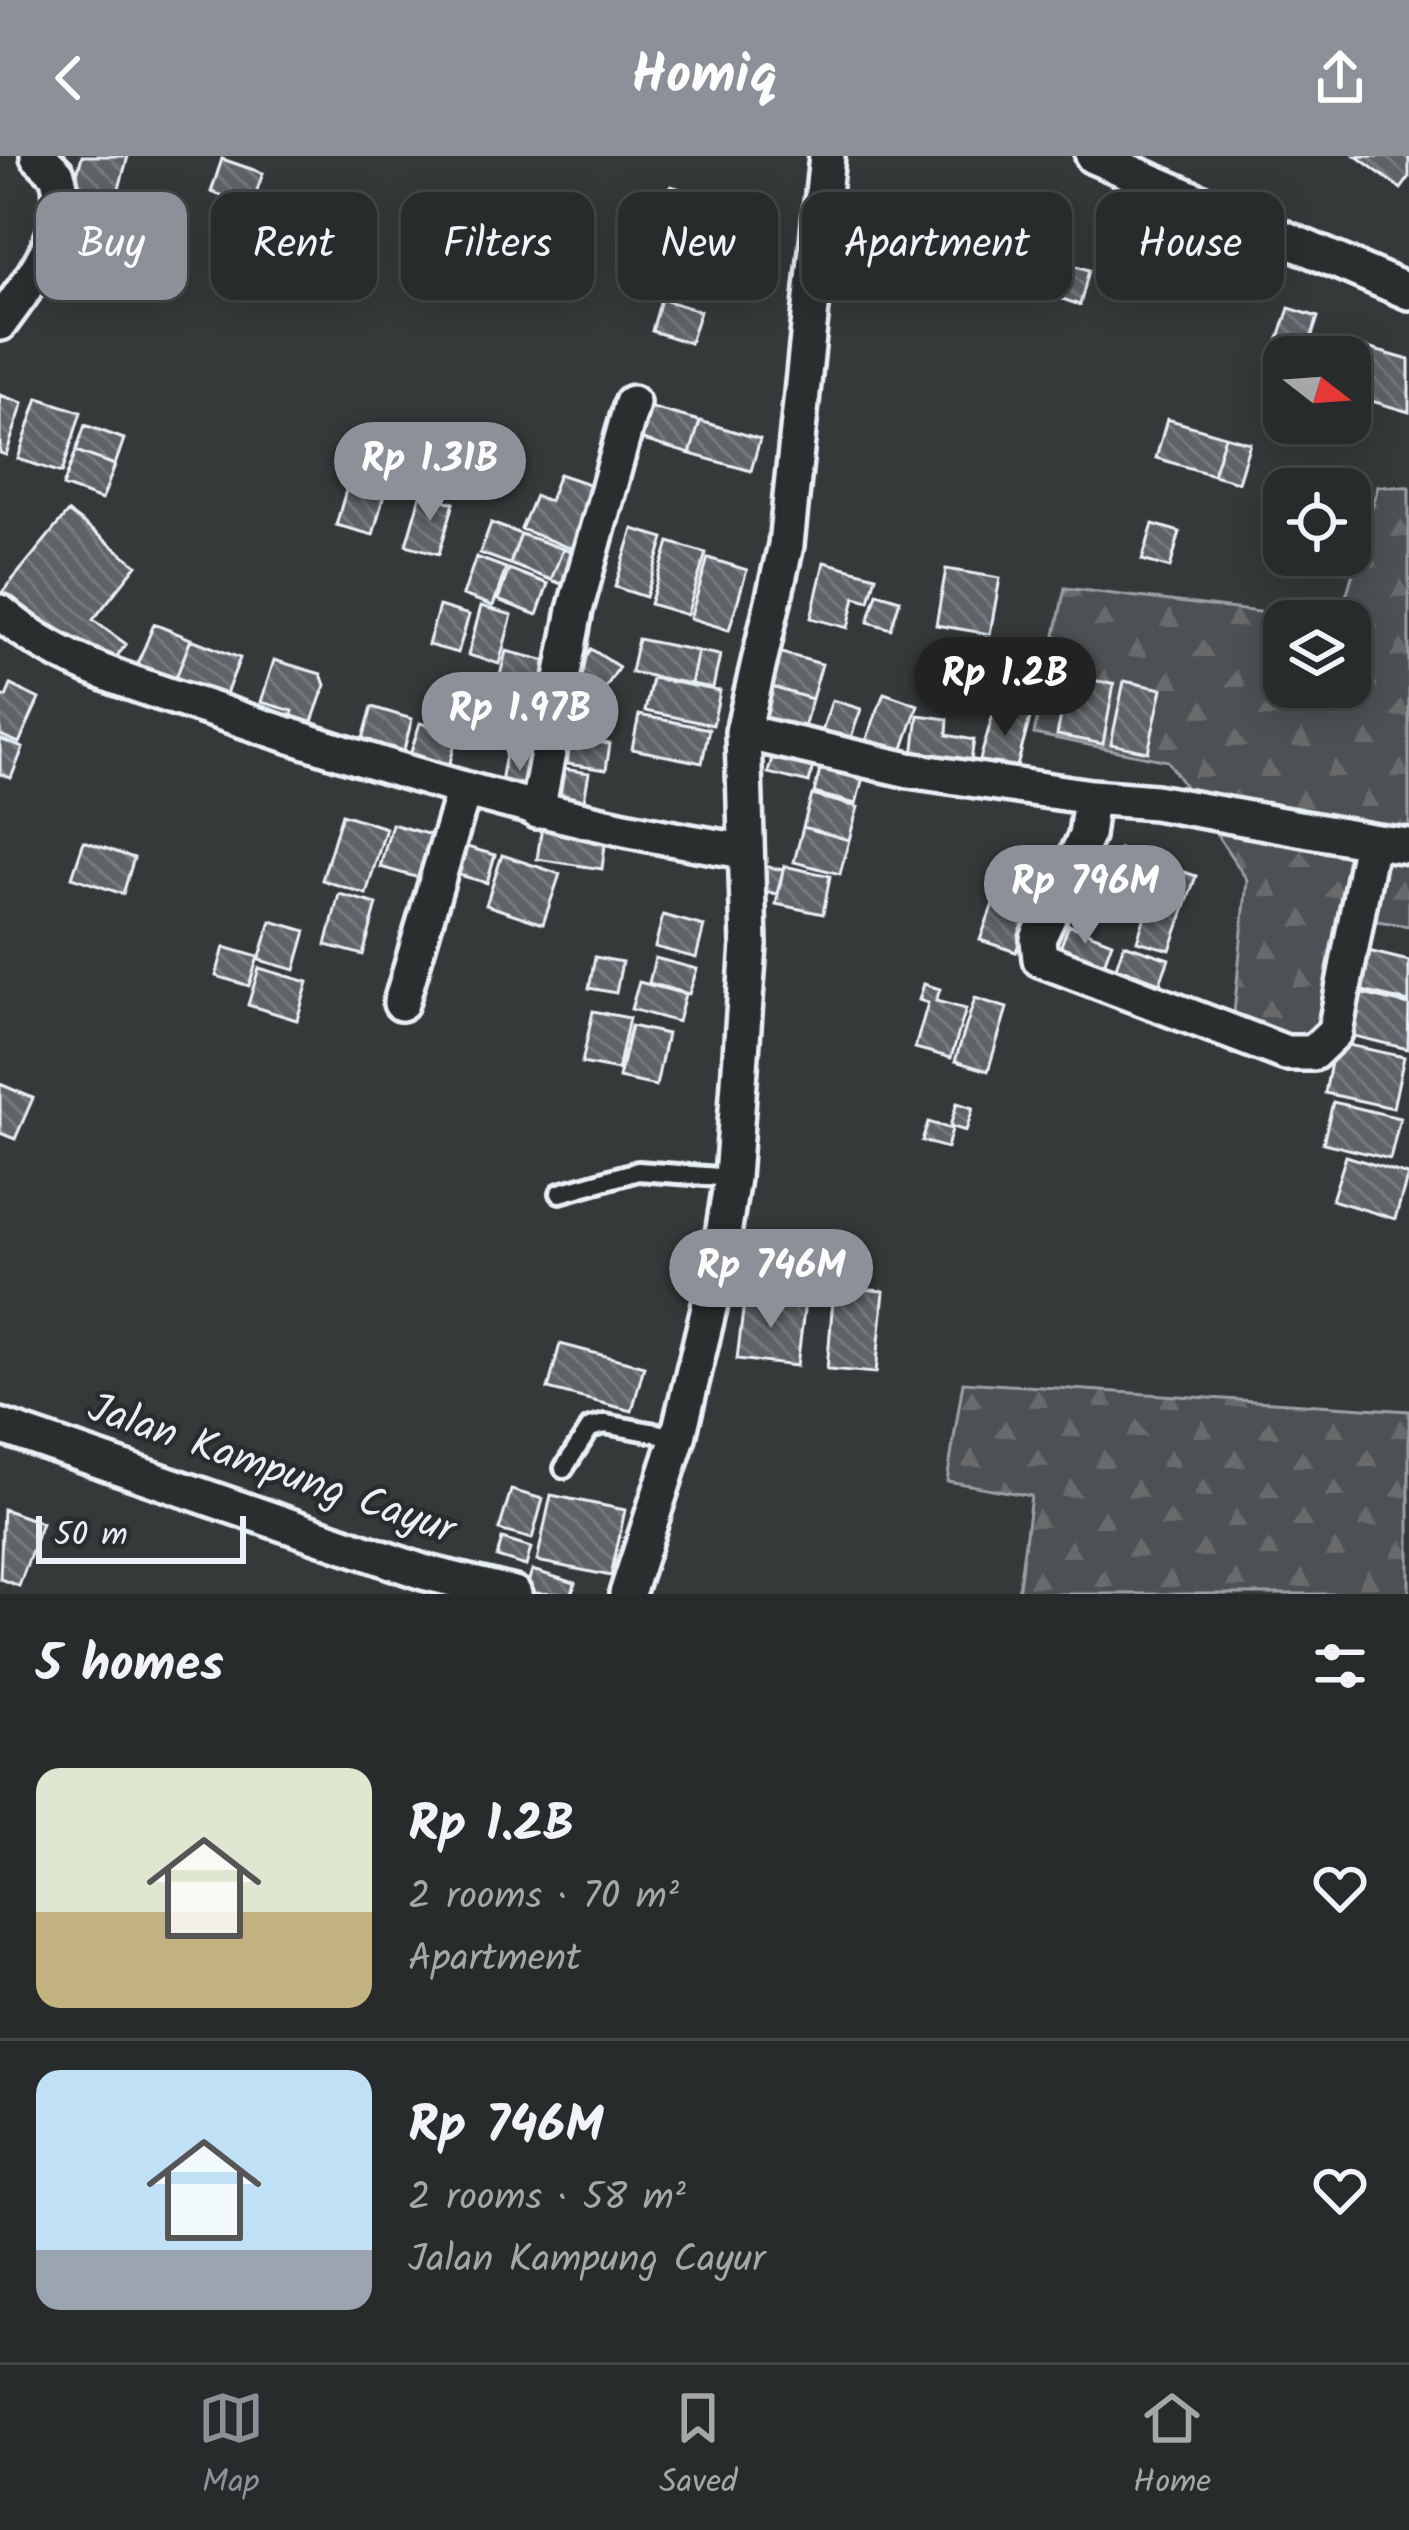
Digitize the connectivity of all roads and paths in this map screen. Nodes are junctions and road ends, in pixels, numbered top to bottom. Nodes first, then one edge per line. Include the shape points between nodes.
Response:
1 (38, 156) edge
2 (827, 156) edge
3 (1093, 156) edge
4 (1171, 170) edge
5 (1409, 254) edge
6 (1403, 289) edge
7 (0, 322) edge
8 (632, 403) dead end
9 (0, 612) edge
10 (743, 731) junction
11 (464, 790) junction
12 (1091, 796) junction
13 (537, 811) junction
14 (1371, 841) junction
15 (1409, 846) edge
16 (744, 851) junction
17 (401, 1003) dead end
18 (732, 1178) junction
19 (560, 1193) dead end
20 (0, 1426) edge
21 (678, 1437) junction
22 (564, 1468) dead end
23 (419, 1583) edge
24 (514, 1594) edge
25 (627, 1594) edge

1 - 7 street via 57,174 59,210 41,267
2 - 10 street via 786,545
3 - 4 street
4 - 6 street
5 - 6 street
8 - 13 street via 575,610
9 - 11 street via 73,662
10 - 12 street via 909,770
10 - 16 street
11 - 13 street
11 - 17 street
12 - 14 street
12 - 14 street via 1086,836 1038,939 1040,958 1286,1053 1313,1053 1334,1032
13 - 16 street
14 - 15 street
16 - 18 street via 749,945
18 - 19 lane via 638,1171
18 - 21 street
20 - 23 street, Jalan Kampung Cayur
21 - 22 lane via 590,1427
21 - 25 street
23 - 24 street, Jalan Kampung Cayur

